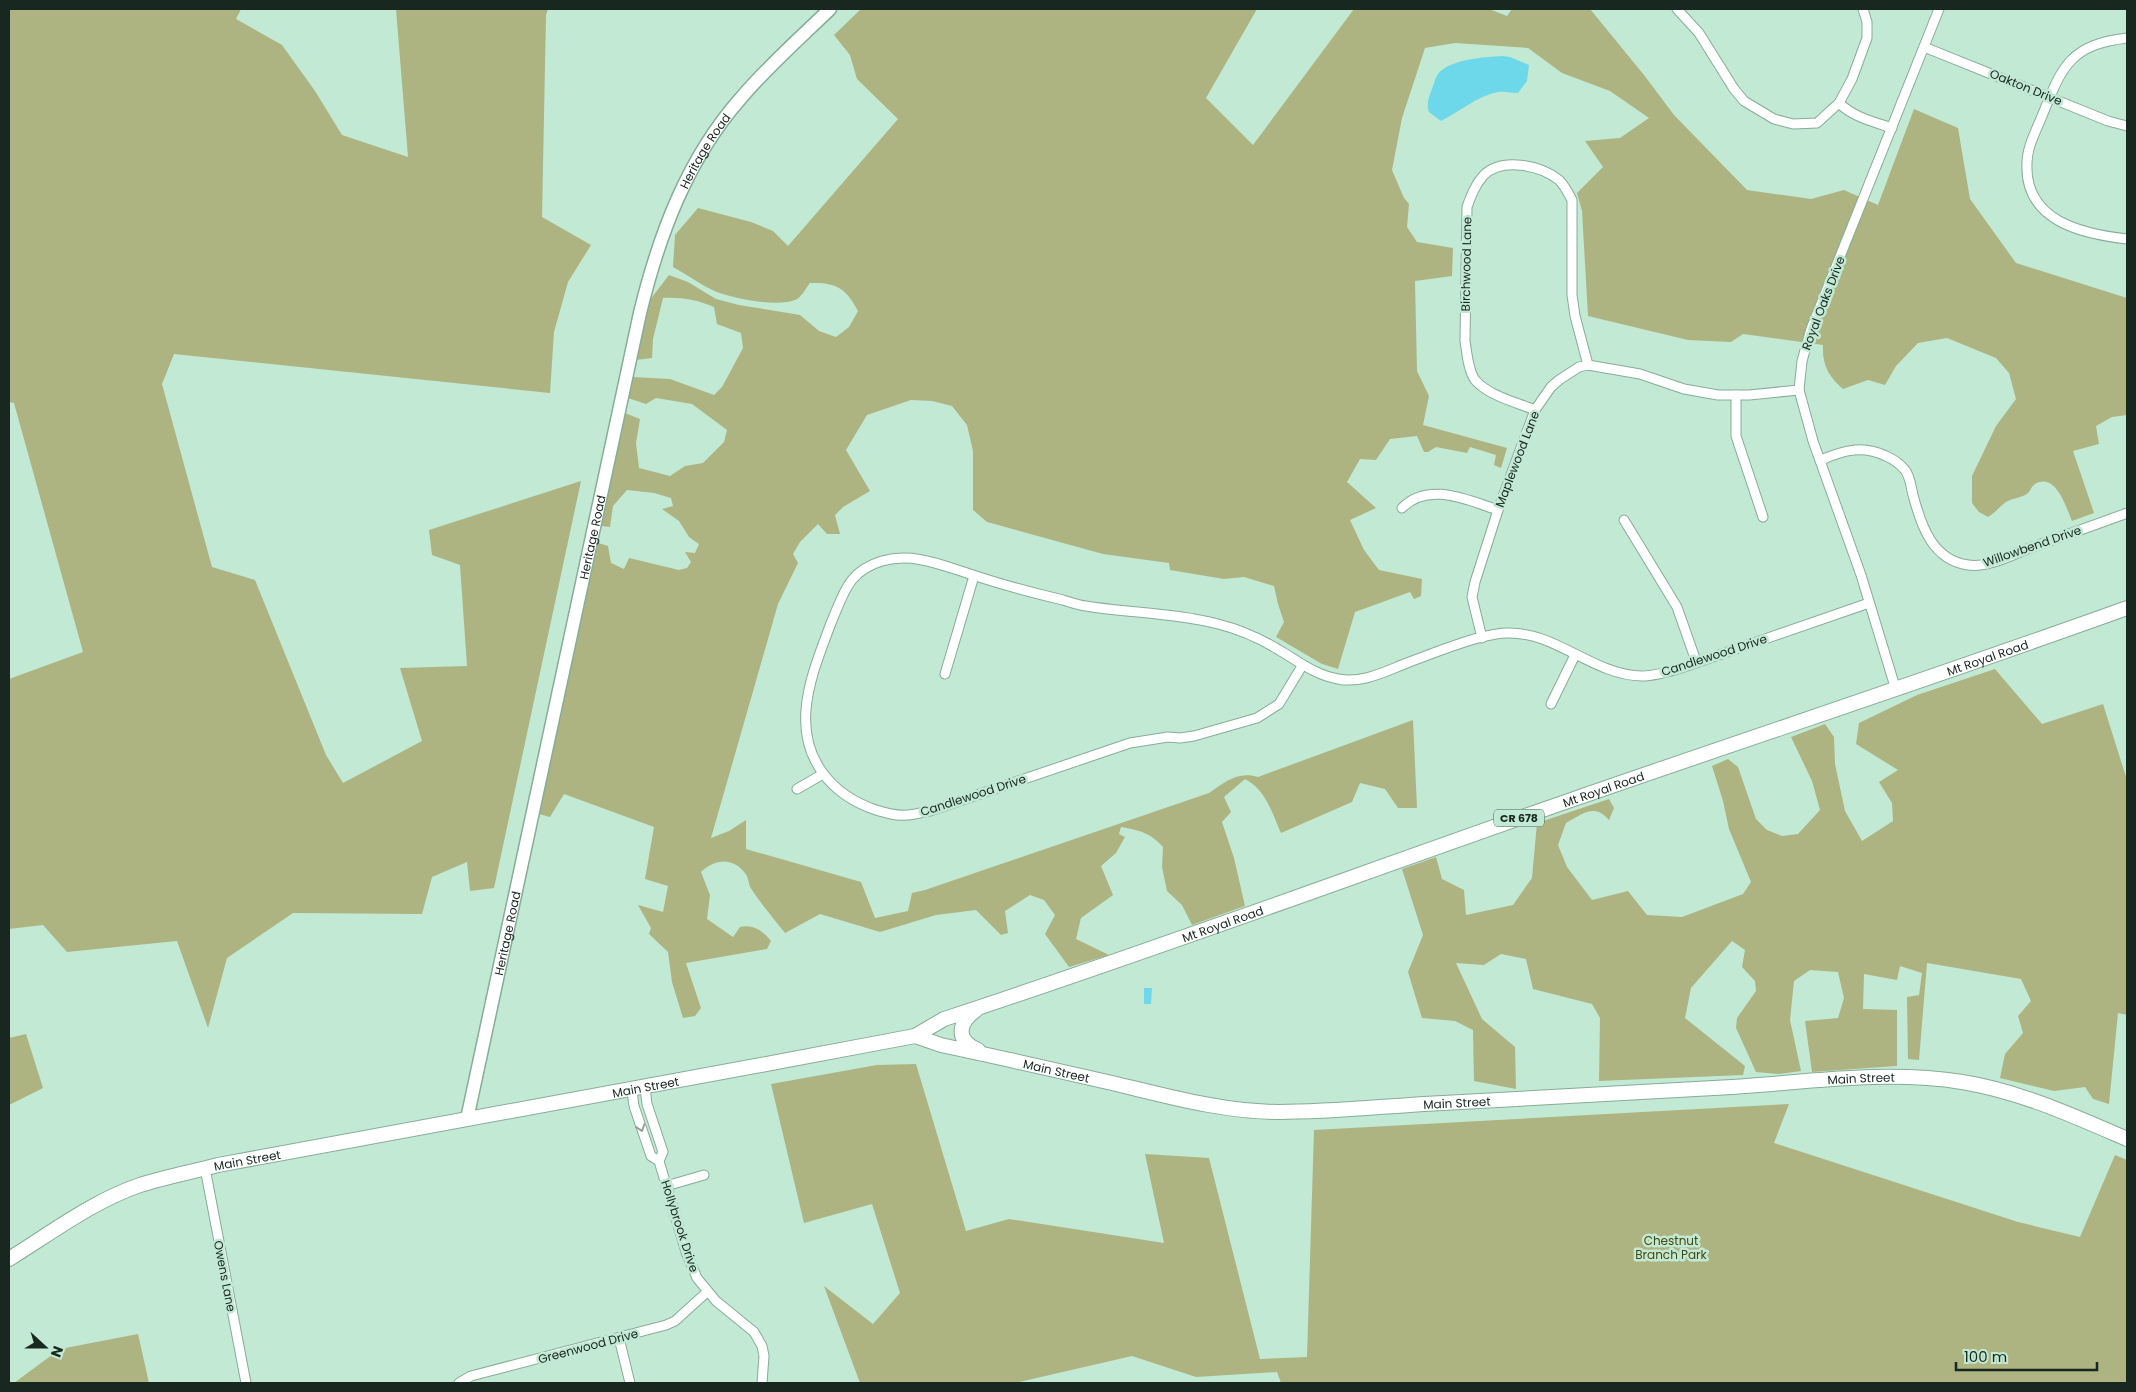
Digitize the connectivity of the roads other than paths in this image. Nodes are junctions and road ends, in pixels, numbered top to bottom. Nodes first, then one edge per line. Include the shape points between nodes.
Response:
1 (830, 9) edge
2 (1677, 9) edge
3 (1863, 9) edge
4 (1939, 9) edge
5 (2127, 38) edge
6 (1924, 47) junction
7 (2050, 96) junction
8 (1839, 103) junction
9 (2127, 126) edge
10 (1892, 128) junction
11 (2127, 239) edge
12 (1588, 365) junction
13 (1799, 390) junction
14 (1736, 395) junction
15 (1535, 410) junction
16 (1821, 460) junction
17 (1402, 508) dead end
18 (1498, 510) junction
19 (2127, 513) edge
20 (1763, 517) dead end
21 (1624, 520) dead end
22 (974, 576) junction
23 (1869, 603) junction
24 (2127, 608) edge
25 (1482, 638) junction
26 (1575, 655) junction
27 (1696, 661) junction
28 (1302, 666) junction
29 (945, 674) dead end
30 (1896, 690) junction
31 (1551, 704) dead end
32 (823, 774) junction
33 (797, 789) dead end
34 (984, 1005) junction
35 (915, 1036) junction
36 (999, 1058) junction
37 (638, 1089) junction
38 (467, 1119) junction
39 (2127, 1139) edge
40 (659, 1161) junction
41 (205, 1168) junction
42 (704, 1175) dead end
43 (666, 1186) junction
44 (9, 1259) edge
45 (707, 1292) junction
46 (620, 1338) junction
47 (246, 1383) edge
48 (459, 1383) edge
49 (630, 1383) edge
50 (762, 1383) edge

1 - 38 street, Heritage Road via 730,111 692,170 660,242 638,323
2 - 8 street via 1699,33 1744,101 1766,115 1793,124 1817,123
3 - 8 street via 1868,22 1867,38
4 - 6 street, Royal Oaks Drive
5 - 7 street via 2093,45 2067,62
6 - 7 street, Oakton Drive
6 - 10 street, Royal Oaks Drive
7 - 9 street, Oakton Drive
7 - 11 street via 2030,145 2027,162 2027,178 2033,194 2042,209 2065,225
8 - 10 street via 1866,120
10 - 13 street, Royal Oaks Drive via 1811,329 1802,361
12 - 14 street via 1640,374 1704,393
12 - 15 street, Maplewood Lane via 1559,380
12 - 15 street, Birchwood Lane via 1572,294 1572,200 1558,180 1542,172 1513,164 1497,168 1484,175 1472,192 1467,207 1467,357 1474,379 1486,389
13 - 14 street
13 - 16 street, Royal Oaks Drive
14 - 20 street via 1736,436
15 - 18 street, Maplewood Lane
16 - 19 street, Willowbend Drive via 1837,453 1861,449 1894,460 1905,470 1928,537 1937,550 1965,565 1974,566 2002,558
16 - 23 street, Royal Oaks Drive
17 - 18 street via 1409,500 1434,493
18 - 25 street, Maplewood Lane via 1472,597
21 - 27 street via 1677,608
22 - 28 street, Candlewood Drive via 1084,606 1218,624 1278,649
22 - 29 street
22 - 32 street, Candlewood Drive via 924,559 902,557 861,569 850,582 826,637 812,678 806,709 806,729 812,753
23 - 27 street, Candlewood Drive
23 - 30 street, Royal Oaks Drive
24 - 30 main road, Mt Royal Road / CR 678
25 - 26 street, Candlewood Drive via 1529,634
25 - 28 street, Candlewood Drive via 1354,680 1337,679
26 - 27 street, Candlewood Drive via 1609,669 1643,676 1670,671
26 - 31 street
28 - 32 street, Candlewood Drive via 1279,704 1257,718 1194,736 1130,743 930,811 905,815 868,807 834,787
30 - 34 main road, Mt Royal Road / CR 678
32 - 33 street
34 - 35 main road, Mt Royal Road / CR 678 via 938,1022
34 - 36 main road via 966,1018 961,1034 973,1048
35 - 36 main road, Main Street
35 - 37 main road, Main Street
36 - 39 main road, Main Street via 1222,1107 1277,1112 1817,1080 1931,1078 2008,1092
37 - 38 main road, Main Street
37 - 40 street, Hollybrook Drive via 647,1104 663,1152
37 -> 40 street, Hollybrook Drive via 634,1106 651,1156
38 - 41 main road, Main Street
40 - 43 street, Hollybrook Drive
41 - 44 main road, Main Street via 121,1193
41 - 47 street, Owens Lane
42 - 43 street
43 - 45 street, Hollybrook Drive via 691,1266
45 - 46 street, Greenwood Drive via 675,1321
45 - 50 street, Hollybrook Drive via 759,1339 764,1356
46 - 48 street, Greenwood Drive via 471,1376
46 - 49 street

